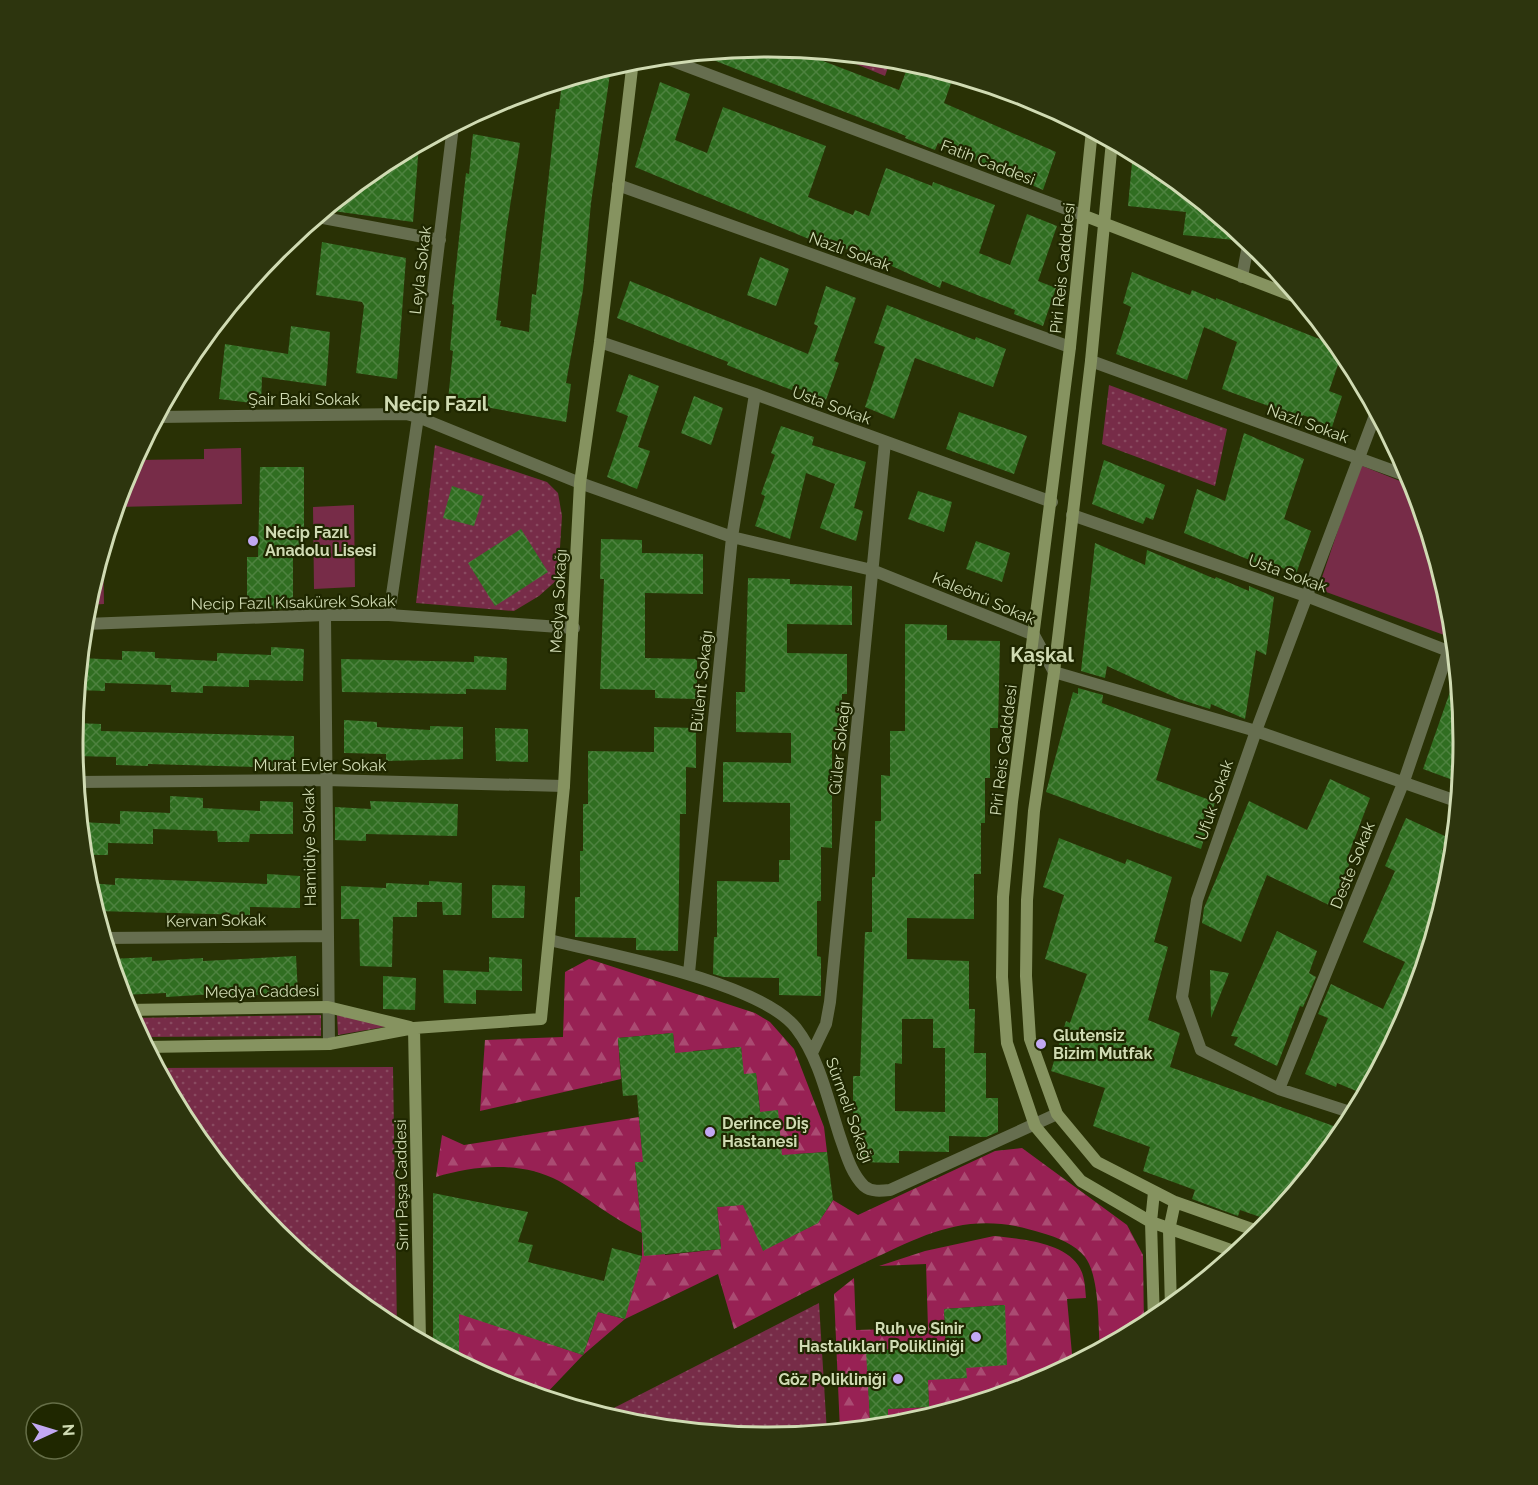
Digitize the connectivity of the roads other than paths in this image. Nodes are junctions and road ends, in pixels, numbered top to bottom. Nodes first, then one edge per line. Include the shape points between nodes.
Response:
1 (679, 63) edge
2 (632, 71) edge
3 (452, 135) edge
4 (1091, 138) edge
5 (1111, 149) edge
6 (618, 185) junction
7 (1084, 216) junction
8 (327, 219) edge
9 (1106, 225) junction
10 (440, 240) junction
11 (1247, 251) edge
12 (1242, 277) junction
13 (1286, 293) edge
14 (600, 342) junction
15 (1070, 347) junction
16 (1091, 360) junction
17 (755, 394) junction
18 (166, 417) edge
19 (418, 417) junction
20 (1373, 419) edge
21 (885, 442) junction
22 (1357, 459) junction
23 (1399, 473) edge
24 (580, 483) junction
25 (1052, 502) junction
26 (1072, 515) junction
27 (732, 537) junction
28 (872, 570) junction
29 (1306, 596) junction
30 (325, 615) junction
31 (389, 615) junction
32 (94, 624) edge
33 (574, 628) junction
34 (1034, 635) junction
35 (1449, 652) edge
36 (1450, 659) edge
37 (1054, 672) junction
38 (1256, 731) junction
39 (325, 780) junction
40 (1404, 781) junction
41 (85, 782) edge
42 (564, 786) junction
43 (1452, 799) edge
44 (327, 936) junction
45 (112, 938) edge
46 (549, 940) junction
47 (689, 973) junction
48 (328, 1007) junction
49 (138, 1010) edge
50 (414, 1028) junction
51 (329, 1044) junction
52 (154, 1047) edge
53 (812, 1053) junction
54 (1279, 1089) junction
55 (1347, 1111) edge
56 (1057, 1114) junction
57 (1035, 1126) junction
58 (1154, 1192) junction
59 (1175, 1202) junction
60 (1151, 1222) junction
61 (1252, 1229) edge
62 (1169, 1230) junction
63 (1230, 1250) edge
64 (1171, 1297) edge
65 (1154, 1309) edge
66 (420, 1332) edge

1 - 7 street, Fatih Caddesi
2 - 6 main road, Medya Sokağı
3 - 10 street, Leyla Sokak
4 - 7 main road, Piri Reis Cadddesi
5 - 9 main road
6 - 14 main road, Medya Sokağı
6 - 15 street, Nazlı Sokak
7 - 9 main road, Fatih Caddesi
7 - 15 main road, Piri Reis Cadddesi
8 - 10 street
9 - 12 main road, Fatih Caddesi
9 - 16 main road
10 - 19 street, Leyla Sokak
11 - 12 street
12 - 13 main road, Fatih Caddesi
14 - 17 street, Usta Sokak
14 - 24 main road, Medya Sokağı
15 - 25 main road, Piri Reis Cadddesi
16 - 22 street, Nazlı Sokak
16 - 26 main road
17 - 21 street, Usta Sokak
17 - 27 street, Bülent Sokağı
18 - 19 street, Şair Baki Sokak
19 - 24 street, Şair Baki Sokak
19 - 31 street, Leyla Sokak
20 - 22 street, Ufuk Sokak
21 - 25 street, Usta Sokak
21 - 28 street, Güler Sokağı
22 - 23 street, Nazlı Sokak
22 - 29 street, Ufuk Sokak
24 - 27 street, Kaleönü Sokak
24 - 33 main road, Medya Sokağı
25 - 34 main road, Piri Reis Cadddesi
26 - 29 street, Usta Sokak
26 - 37 main road
27 - 28 street, Kaleönü Sokak
27 - 47 street, Bülent Sokağı
28 - 34 street, Kaleönü Sokak
28 - 53 street, Güler Sokağı via 830,1002 826,1024
29 - 35 street, Usta Sokak
29 - 38 street, Ufuk Sokak
30 - 31 street, Necip Fazıl Kısakürek Sokak
30 - 32 street, Necip Fazıl Kısakürek Sokak
30 - 39 street, Hamidiye Sokak
31 - 33 street, Necip Fazıl Kısakürek Sokak
33 - 42 main road, Medya Sokağı
34 - 37 street, Kaleönü Sokak
34 - 57 main road, Piri Reis Cadddesi via 1005,873 1002,977 1007,1043
36 - 40 street, Deste Sokak
37 - 38 street
37 - 56 main road via 1034,811 1026,976 1030,1039
38 - 40 street
38 - 54 street, Ufuk Sokak via 1197,900 1182,997 1201,1050
39 - 41 street, Murat Evler Sokak
39 - 42 street, Murat Evler Sokak
39 - 44 street, Hamidiye Sokak
40 - 43 street
40 - 54 street, Deste Sokak
42 - 46 main road, Medya Sokağı
44 - 45 street, Kervan Sokak
44 - 48 street, Hamidiye Sokak
46 - 47 street, Sürmeli Sokağı
46 - 50 main road, Medya Sokağı via 541,1019
47 - 53 street, Sürmeli Sokağı via 780,1014 795,1026
48 - 49 main road, Medya Caddesi
48 - 50 main road, Medya Caddesi
48 - 51 street, Hamidiye Sokak
50 - 51 main road
50 - 66 main road, Sırrı Paşa Caddesi
51 - 52 main road
53 - 57 street, Sürmeli Sokağı via 849,1164 866,1188 890,1190
54 - 55 street, Ufuk Sokak
56 - 57 street, Sürmeli Sokağı
56 - 58 main road via 1097,1162
57 - 60 main road, Piri Reis Cadddesi via 1081,1181
58 - 59 main road
58 - 60 main road
59 - 61 main road
59 - 62 main road
60 - 62 main road, Piri Reis Cadddesi
60 - 65 main road
62 - 63 main road, Piri Reis Cadddesi
62 - 64 main road

